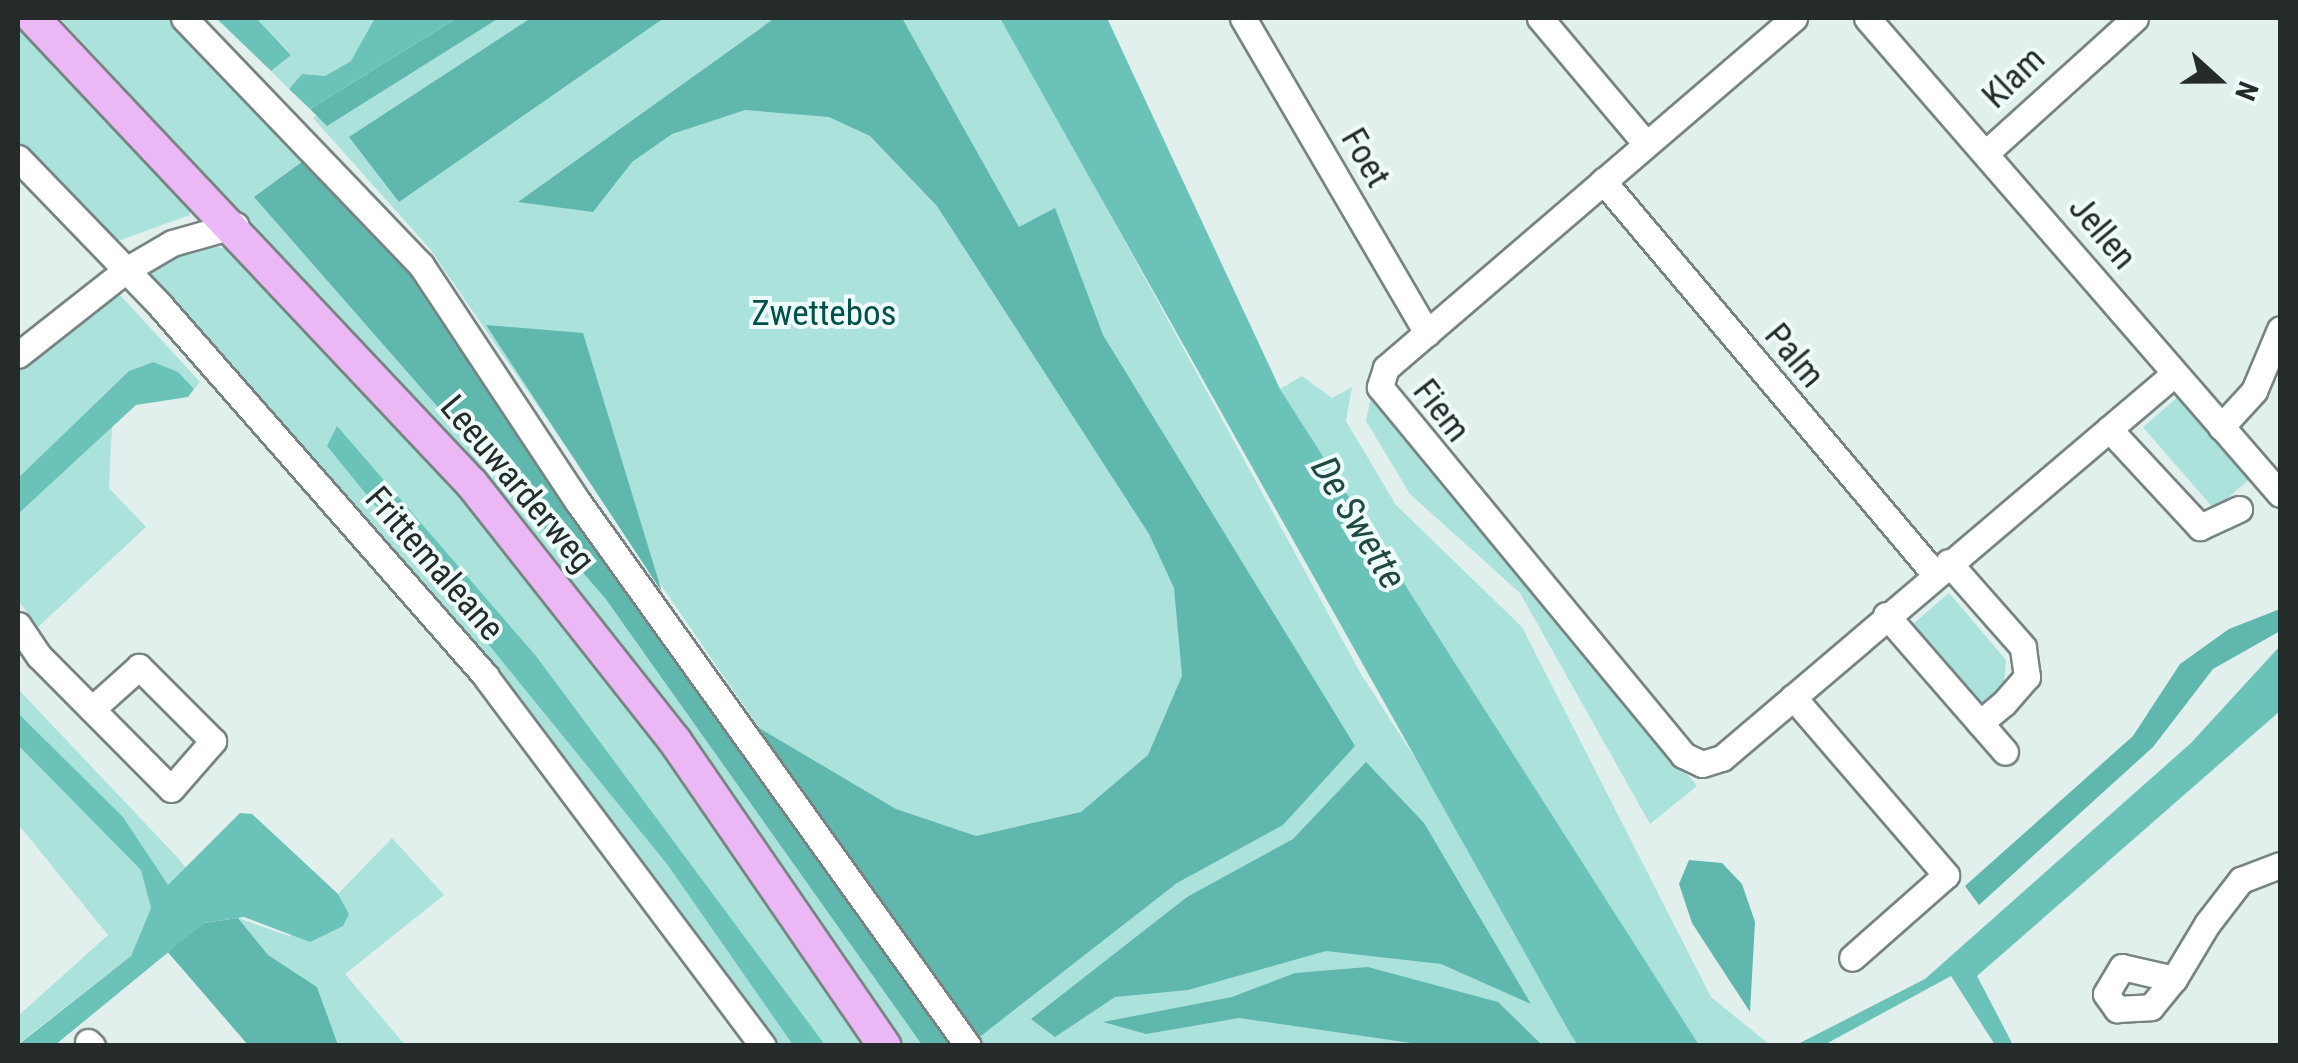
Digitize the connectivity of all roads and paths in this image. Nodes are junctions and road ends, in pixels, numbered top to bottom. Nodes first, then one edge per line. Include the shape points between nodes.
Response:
1 (34, 18) edge
2 (184, 18) edge
3 (1243, 18) edge
4 (1540, 18) edge
5 (1794, 18) edge
6 (1867, 18) edge
7 (2135, 18) edge
8 (1646, 144) junction
9 (1988, 151) junction
10 (18, 158) edge
11 (1603, 181) junction
12 (236, 225) junction
13 (126, 270) junction
14 (2280, 328) edge
15 (1427, 333) junction
16 (18, 355) edge
17 (2174, 374) junction
18 (2221, 426) junction
19 (2109, 428) junction
20 (2280, 494) edge
21 (2239, 509) dead end
22 (1941, 568) junction
23 (1886, 616) junction
24 (18, 624) edge
25 (1793, 697) junction
26 (92, 709) junction
27 (1980, 723) junction
28 (2005, 752) dead end
29 (2280, 864) edge
30 (1852, 958) dead end
31 (2174, 979) dead end
32 (763, 1046) edge
33 (885, 1046) edge
34 (968, 1046) edge

1 - 12 main road, Leeuwarderweg
2 - 34 street, Leeuwarderweg via 421,265 578,502
3 - 15 street, Foet
4 - 8 street
5 - 8 street, Fiem
6 - 9 street, Jellen
7 - 9 street, Klam
8 - 11 street, Fiem
9 - 17 street, Jellen
10 - 13 street, Frittemaleane
11 - 15 street, Fiem
11 - 22 street, Palm
12 - 13 street via 172,243
12 - 33 main road, Leeuwarderweg via 508,529 675,741
13 - 16 street
13 - 32 street, Frittemaleane via 498,691
14 - 18 street via 2254,391
15 - 25 street, Fiem via 1386,368 1385,402 1683,755 1702,764 1722,758
17 - 18 street, Jellen
17 - 19 street, Fiem
18 - 20 street, Jellen
19 - 21 street via 2200,527
19 - 22 street, Fiem
22 - 23 street, Fiem
22 - 27 street via 2023,648 2027,678
23 - 25 street, Fiem
23 - 27 street
24 - 26 street
25 - 30 street via 1946,875
26 - 26 street via 171,789 213,740 139,666
27 - 28 street
29 - 31 street via 2241,880

